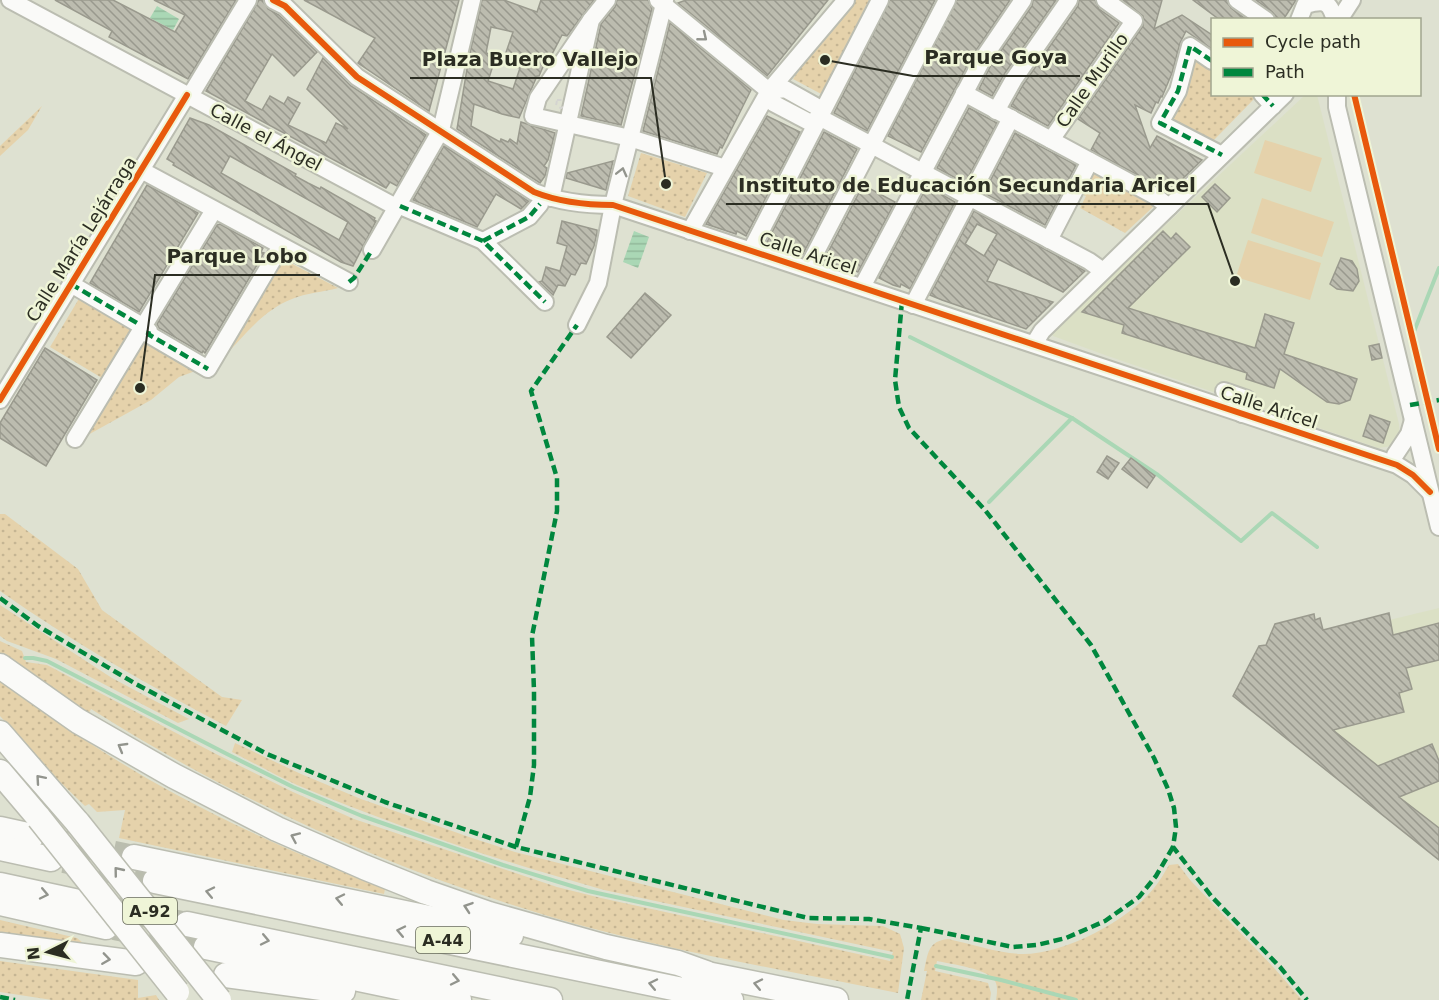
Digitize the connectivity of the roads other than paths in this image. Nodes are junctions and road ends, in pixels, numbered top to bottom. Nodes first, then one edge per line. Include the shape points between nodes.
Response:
1 (10, 0) edge
2 (248, 0) edge
3 (273, 0) edge
4 (471, 0) edge
5 (607, 0) edge
6 (846, 0) edge
7 (880, 0) edge
8 (947, 0) edge
9 (1023, 0) edge
10 (1069, 0) edge
11 (1105, 0) edge
12 (1237, 0) edge
13 (1352, 0) edge
14 (1324, 1) edge
15 (662, 2) edge
16 (1303, 8) edge
17 (1263, 18) edge
18 (1336, 18) edge
19 (1338, 18) edge
20 (591, 20) junction
21 (1211, 60) edge
22 (769, 91) junction
23 (964, 93) junction
24 (189, 95) junction
25 (1273, 98) edge
26 (1334, 99) edge
27 (1004, 115) junction
28 (819, 117) junction
29 (566, 122) junction
30 (441, 130) junction
31 (630, 138) junction
32 (1051, 140) junction
33 (871, 145) junction
34 (1222, 155) junction
35 (1090, 161) junction
36 (725, 168) junction
37 (141, 170) junction
38 (922, 171) junction
39 (970, 197) junction
40 (545, 201) junction
41 (613, 205) junction
42 (398, 207) junction
43 (1169, 207) junction
44 (214, 210) junction
45 (690, 231) junction
46 (1049, 240) junction
47 (483, 241) junction
48 (281, 246) junction
49 (372, 250) dead end
50 (751, 250) junction
51 (807, 269) junction
52 (1103, 271) junction
53 (349, 282) dead end
54 (71, 284) junction
55 (862, 287) junction
56 (545, 302) dead end
57 (913, 305) junction
58 (577, 326) dead end
59 (1034, 344) junction
60 (1224, 391) dead end
61 (0, 400) edge
62 (1242, 414) junction
63 (1413, 420) junction
64 (75, 439) dead end
65 (1422, 457) junction
66 (1396, 460) junction
67 (1430, 492) junction
68 (1439, 527) edge
69 (0, 666) edge
70 (0, 733) edge
71 (0, 772) edge
72 (36, 827) junction
73 (0, 829) edge
74 (0, 848) edge
75 (134, 856) tunnel mouth
76 (51, 859) tunnel mouth
77 (155, 880) tunnel mouth
78 (0, 885) edge
79 (0, 903) edge
80 (88, 904) tunnel mouth
81 (187, 924) tunnel mouth
82 (106, 927) tunnel mouth
83 (0, 945) edge
84 (206, 947) tunnel mouth
85 (136, 963) dead end
86 (706, 973) junction
87 (226, 975) dead end
88 (180, 996) edge
89 (219, 1000) edge
90 (403, 1000) edge
91 (459, 1000) edge
92 (550, 1000) edge
93 (731, 1000) edge
94 (836, 1000) edge

1 - 24 street, Calle el Ángel
2 - 24 street, Calle María Lejárraga
3 - 30 street, Calle Aricel via 285,6 357,77
4 - 30 street
5 - 20 street
6 - 22 street
7 - 28 street
8 - 33 street
9 - 23 street
10 - 27 street via 1014,79
11 - 32 street, Calle Murillo via 1134,21
12 - 17 street
13 - 19 street
14 - 16 street
14 - 18 street
15 -> 22 street
15 - 31 street
20 - 29 street
20 - 29 street via 538,98 532,116
21 - 34 street via 1190,46 1178,91 1160,123
22 - 28 street via 784,89 819,108
22 - 36 street
23 - 27 street
23 - 38 street
24 - 37 street, Calle María Lejárraga
24 - 42 street, Calle el Ángel
25 - 34 street
26 - 63 street
27 - 32 street
27 - 39 street
28 - 33 street
28 - 50 street
29 - 31 street
29 - 40 street
30 - 40 street, Calle Aricel
30 - 42 street
31 - 36 street
41 -> 31 street
32 - 35 street
33 - 38 street
33 - 51 street
34 - 43 street
35 - 43 street
35 - 46 street
36 - 45 street
37 - 44 street
37 - 54 street, Calle María Lejárraga
38 - 39 street
38 - 55 street
39 - 46 street
39 - 57 street
40 - 41 street, Calle Aricel
40 - 47 street via 529,217
41 - 45 street, Calle Aricel
41 - 58 street via 598,283
42 - 47 street, Calle el Ángel
42 - 49 street
43 - 52 street
44 - 48 street
44 - 64 street
45 - 50 street, Calle Aricel
46 - 52 street
47 - 56 street
48 - 53 street
48 - 54 street via 208,369
50 - 51 street, Calle Aricel
51 - 55 street, Calle Aricel
52 - 59 street via 1042,331
54 - 61 street, Calle María Lejárraga
55 - 57 street, Calle Aricel
57 - 59 street, Calle Aricel
59 - 62 street, Calle Aricel
60 - 62 street via 1247,399
62 - 66 street, Calle Aricel via 1378,459
63 - 65 street
63 - 66 street
65 - 66 street, Calle Aricel via 1413,455
65 - 67 street
66 - 67 street, Calle Aricel
67 - 68 street
86 -> 69 highway via 489,914 364,867 277,829 174,776 78,721
89 -> 70 highway, A-92, bridge via 143,902
71 - 72 highway, A-92
72 - 73 highway
72 - 88 highway, A-92, bridge
74 - 76 highway
86 -> 75 highway via 676,970
93 -> 77 highway, A-44
78 -> 80 highway
79 - 82 highway
81 -> 92 highway, A-44
83 -> 85 highway
84 - 91 highway
94 -> 86 highway
87 - 90 highway

